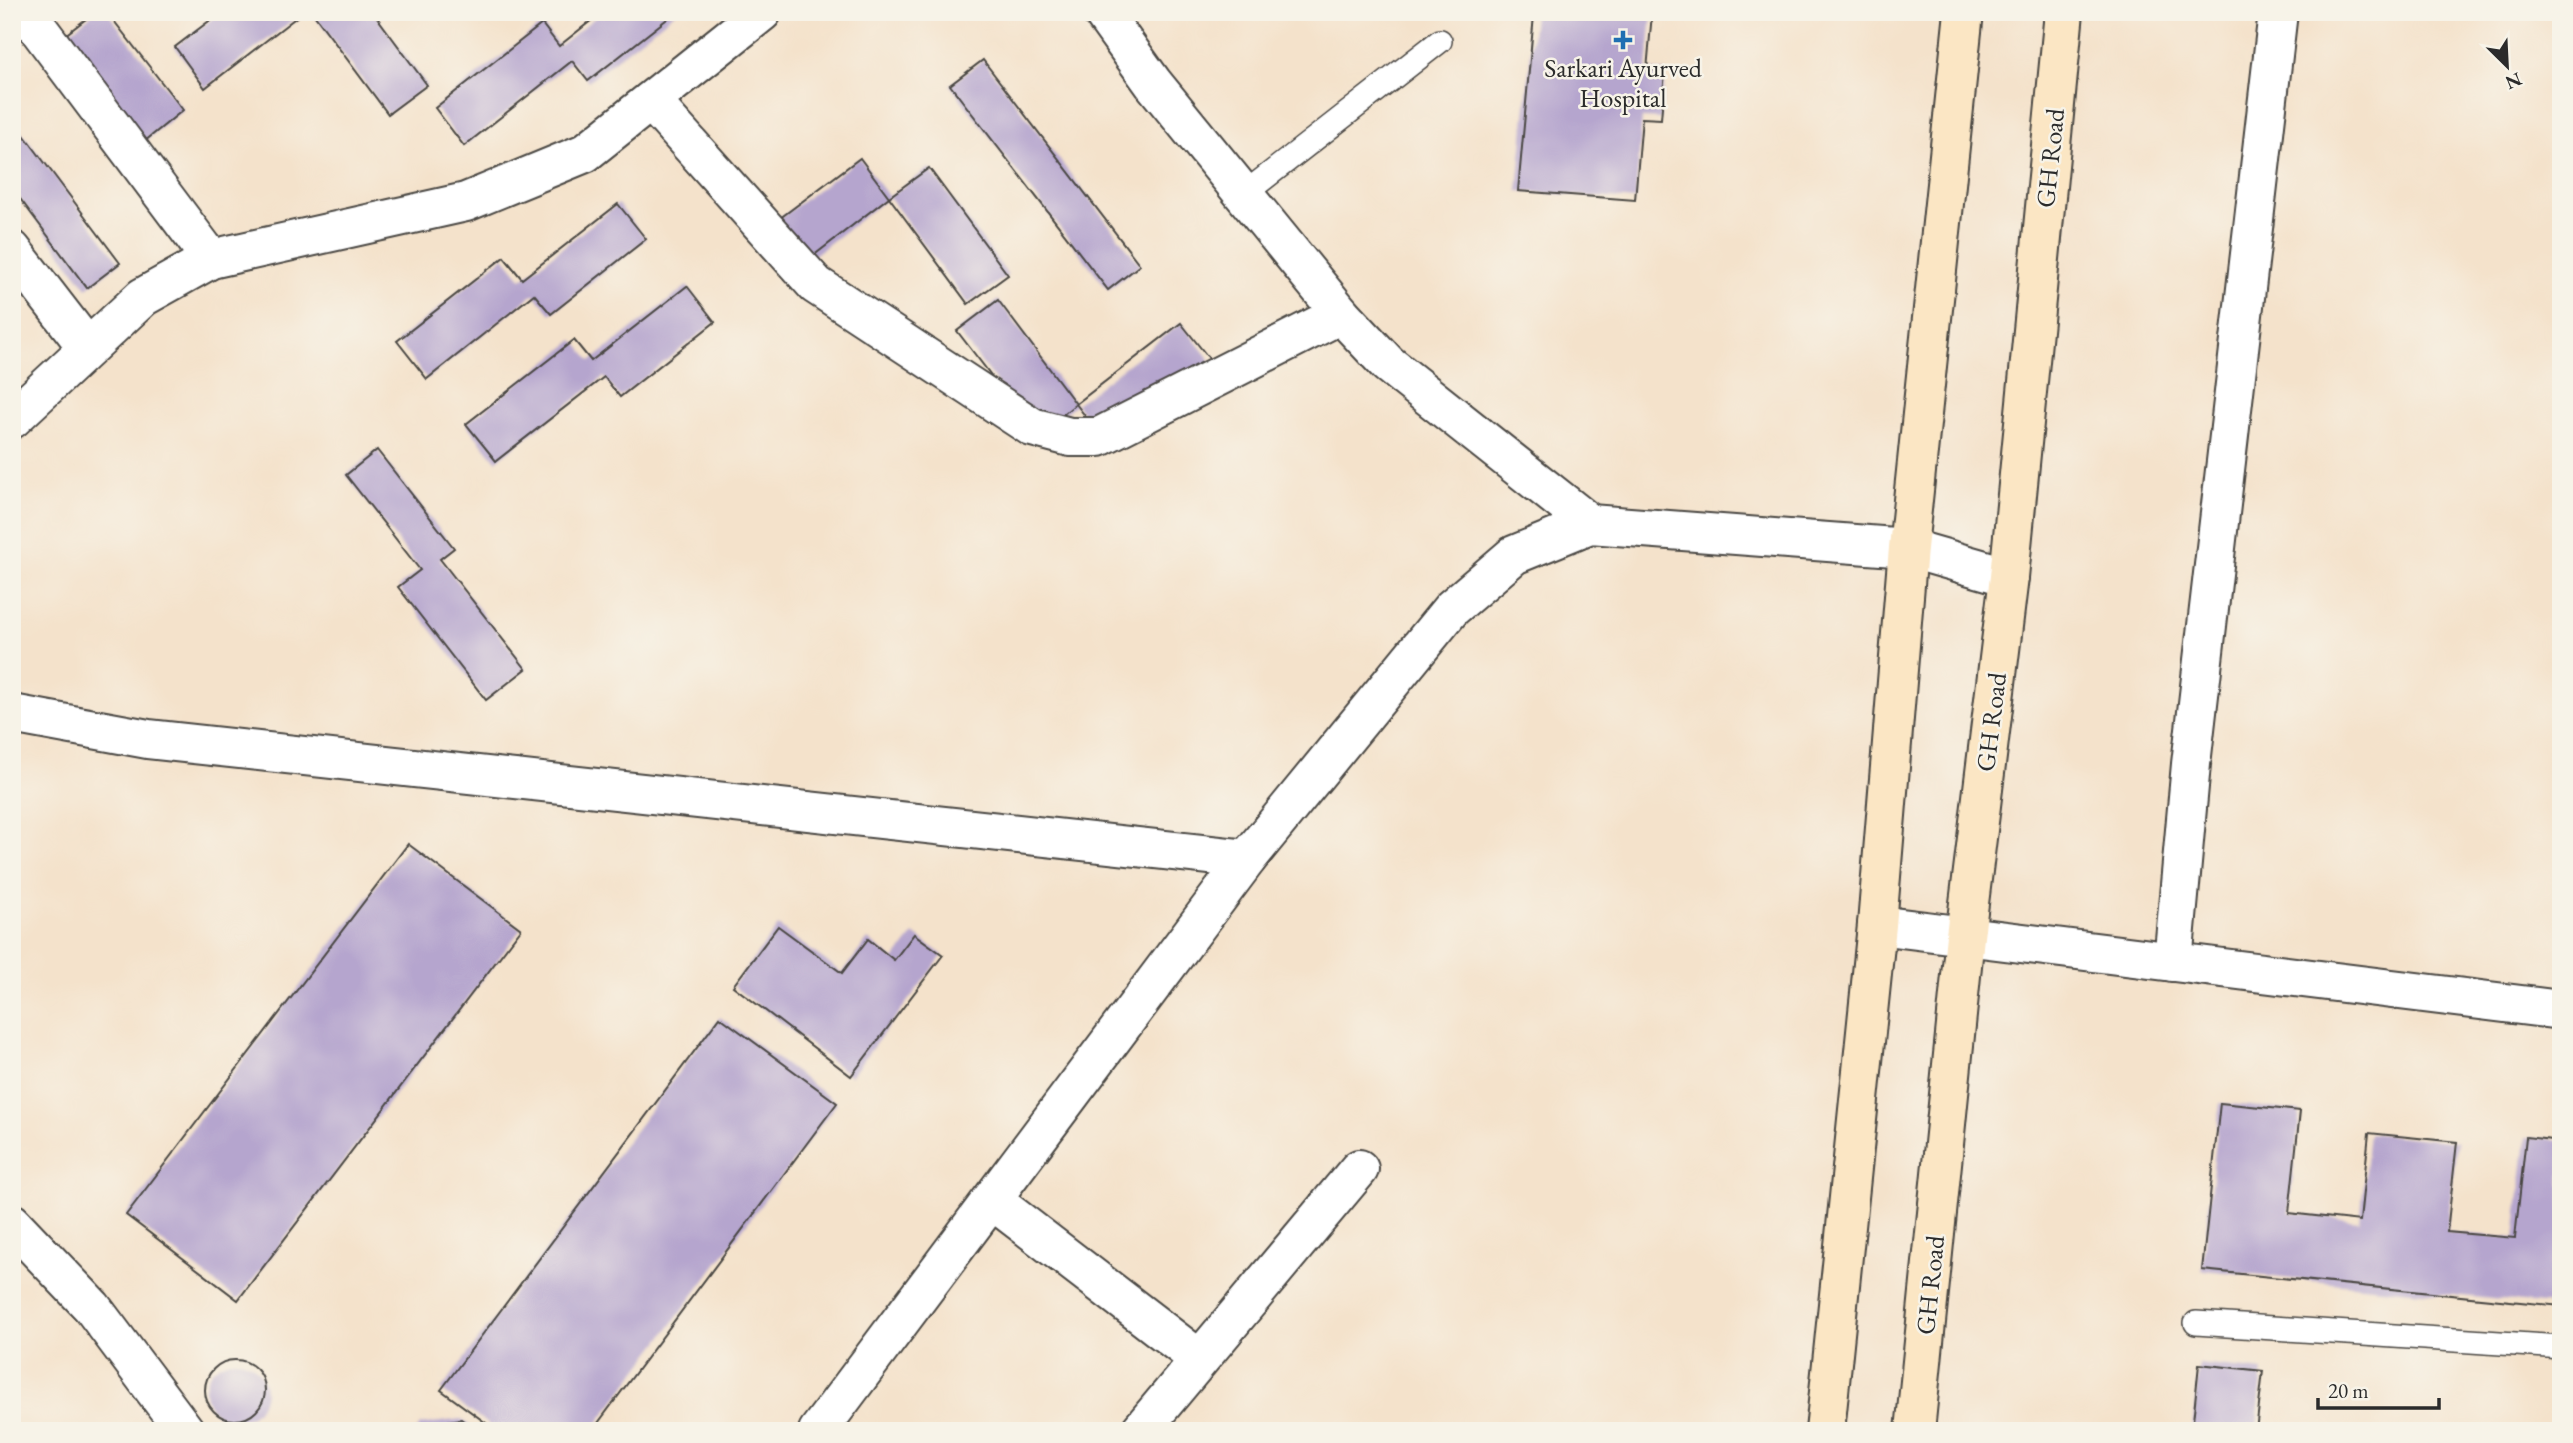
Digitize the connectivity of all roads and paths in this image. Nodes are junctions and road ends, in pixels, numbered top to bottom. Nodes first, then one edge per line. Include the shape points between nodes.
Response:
1 (26, 12) edge
2 (762, 12) edge
3 (1101, 12) edge
4 (1964, 12) edge
5 (2064, 12) edge
6 (2278, 12) edge
7 (1440, 41) dead end
8 (651, 101) junction
9 (1244, 194) junction
10 (12, 250) edge
11 (211, 259) junction
12 (1341, 314) junction
13 (87, 347) junction
14 (12, 419) edge
15 (1590, 524) junction
16 (1908, 548) junction
17 (2009, 577) junction
18 (12, 714) edge
19 (1247, 859) junction
20 (1877, 925) junction
21 (1965, 936) junction
22 (2172, 962) junction
23 (2561, 1010) edge
24 (1359, 1170) dead end
25 (992, 1200) junction
26 (12, 1223) edge
27 (2196, 1323) dead end
28 (2561, 1347) edge
29 (1199, 1359) junction
30 (185, 1431) edge
31 (818, 1431) edge
32 (1140, 1431) edge
33 (1825, 1431) edge
34 (1916, 1431) edge

1 - 11 street
2 - 8 street
3 - 9 street
4 - 16 main road
5 - 17 main road, GH Road
6 - 22 street
7 - 9 lane
8 - 11 street via 585,153 466,202
8 - 12 street via 817,285 1032,427 1070,437 1099,437
9 - 12 street
10 - 13 street
11 - 13 street via 143,297
12 - 15 street via 1388,365
13 - 14 street
15 - 16 street
15 - 19 street via 1514,555 1452,608
16 - 17 street
16 - 20 main road
17 - 21 main road, GH Road
18 - 19 street via 148,739
19 - 25 street
20 - 21 street
20 - 33 main road
21 - 22 street
21 - 34 main road, GH Road
22 - 23 street
24 - 29 street
25 - 29 street
25 - 31 street
26 - 30 street via 92,1307
27 - 28 lane
29 - 32 street

